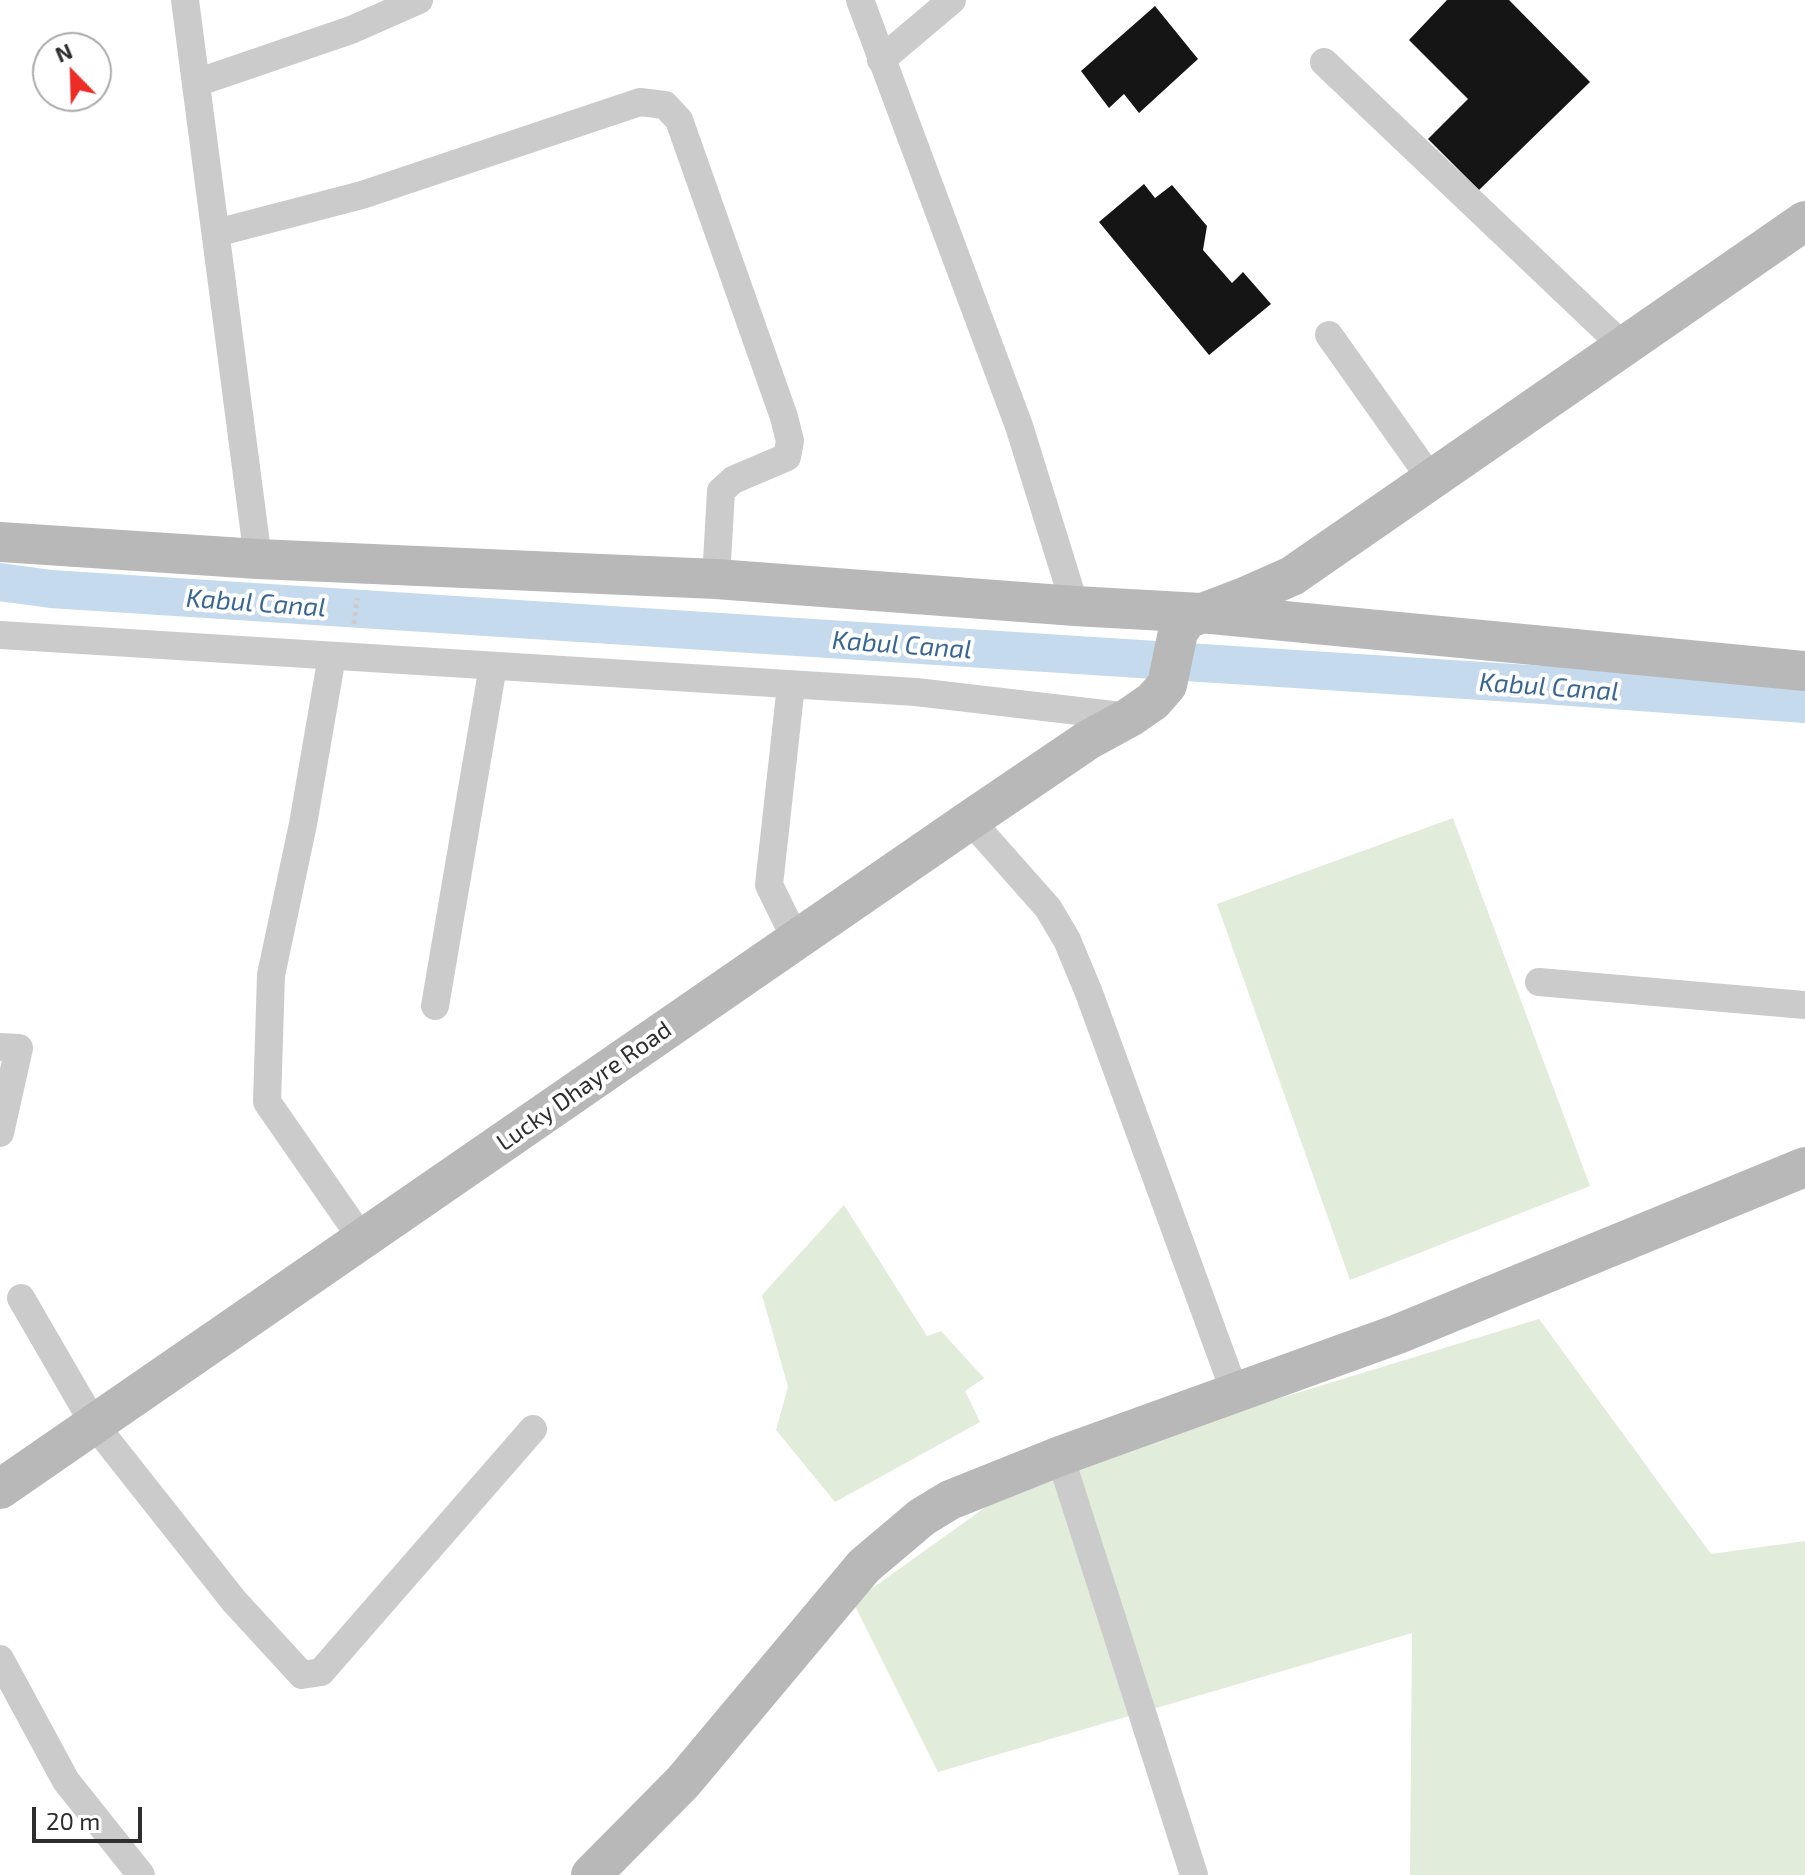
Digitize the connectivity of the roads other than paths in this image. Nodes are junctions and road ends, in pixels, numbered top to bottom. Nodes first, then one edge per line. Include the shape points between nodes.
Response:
1 (185, 0) edge
2 (419, 0) edge
3 (860, 0) edge
4 (952, 0) edge
5 (881, 60) junction
6 (1324, 62) dead end
7 (196, 83) junction
8 (1805, 221) edge
9 (216, 233) junction
10 (1329, 335) dead end
11 (1623, 346) junction
12 (1431, 479) junction
13 (0, 542) edge
14 (258, 559) junction
15 (716, 579) junction
16 (1075, 606) junction
17 (1190, 622) junction
18 (0, 635) edge
19 (342, 656) junction
20 (493, 666) junction
21 (1805, 671) edge
22 (791, 685) junction
23 (1130, 717) junction
24 (970, 820) junction
25 (796, 940) junction
26 (1539, 982) dead end
27 (1805, 1005) edge
28 (435, 1006) dead end
29 (0, 1047) edge
30 (0, 1133) edge
31 (1805, 1167) edge
32 (362, 1239) junction
33 (21, 1298) dead end
34 (1235, 1393) junction
35 (94, 1424) junction
36 (533, 1429) dead end
37 (1060, 1456) junction
38 (0, 1489) edge
39 (0, 1659) edge
40 (141, 1875) edge
41 (591, 1875) edge
42 (1194, 1875) edge

1 - 7 street
2 - 7 street via 351,30
3 - 5 street
4 - 5 street
5 - 16 street via 1019,426
6 - 11 street
7 - 9 street
8 - 11 main road
9 - 14 street
9 - 15 street via 362,195 640,102 665,105 679,120 790,441 787,457 733,480 721,491
10 - 12 street
11 - 12 main road
12 - 17 main road via 1292,576
13 - 14 main road
14 - 15 main road
15 - 16 main road
16 - 17 main road
17 - 21 main road
17 - 23 main road, Lucky Dhayre Road via 1167,685
18 - 19 street
19 - 20 street
19 - 32 street via 271,975 267,1102
20 - 22 street
20 - 28 street
22 - 23 street via 916,692
22 - 25 street via 769,885
23 - 24 main road, Lucky Dhayre Road
24 - 25 main road, Lucky Dhayre Road
24 - 34 street via 1048,908 1067,940
25 - 32 main road, Lucky Dhayre Road
26 - 27 street
29 - 30 street via 19,1048
31 - 34 main road via 1398,1334
32 - 35 main road, Lucky Dhayre Road
33 - 35 street
34 - 37 main road
35 - 36 street via 234,1601 302,1675 321,1672
35 - 38 main road, Lucky Dhayre Road
37 - 41 main road via 950,1500 864,1566 683,1782
37 - 42 street
39 - 40 street via 66,1781

